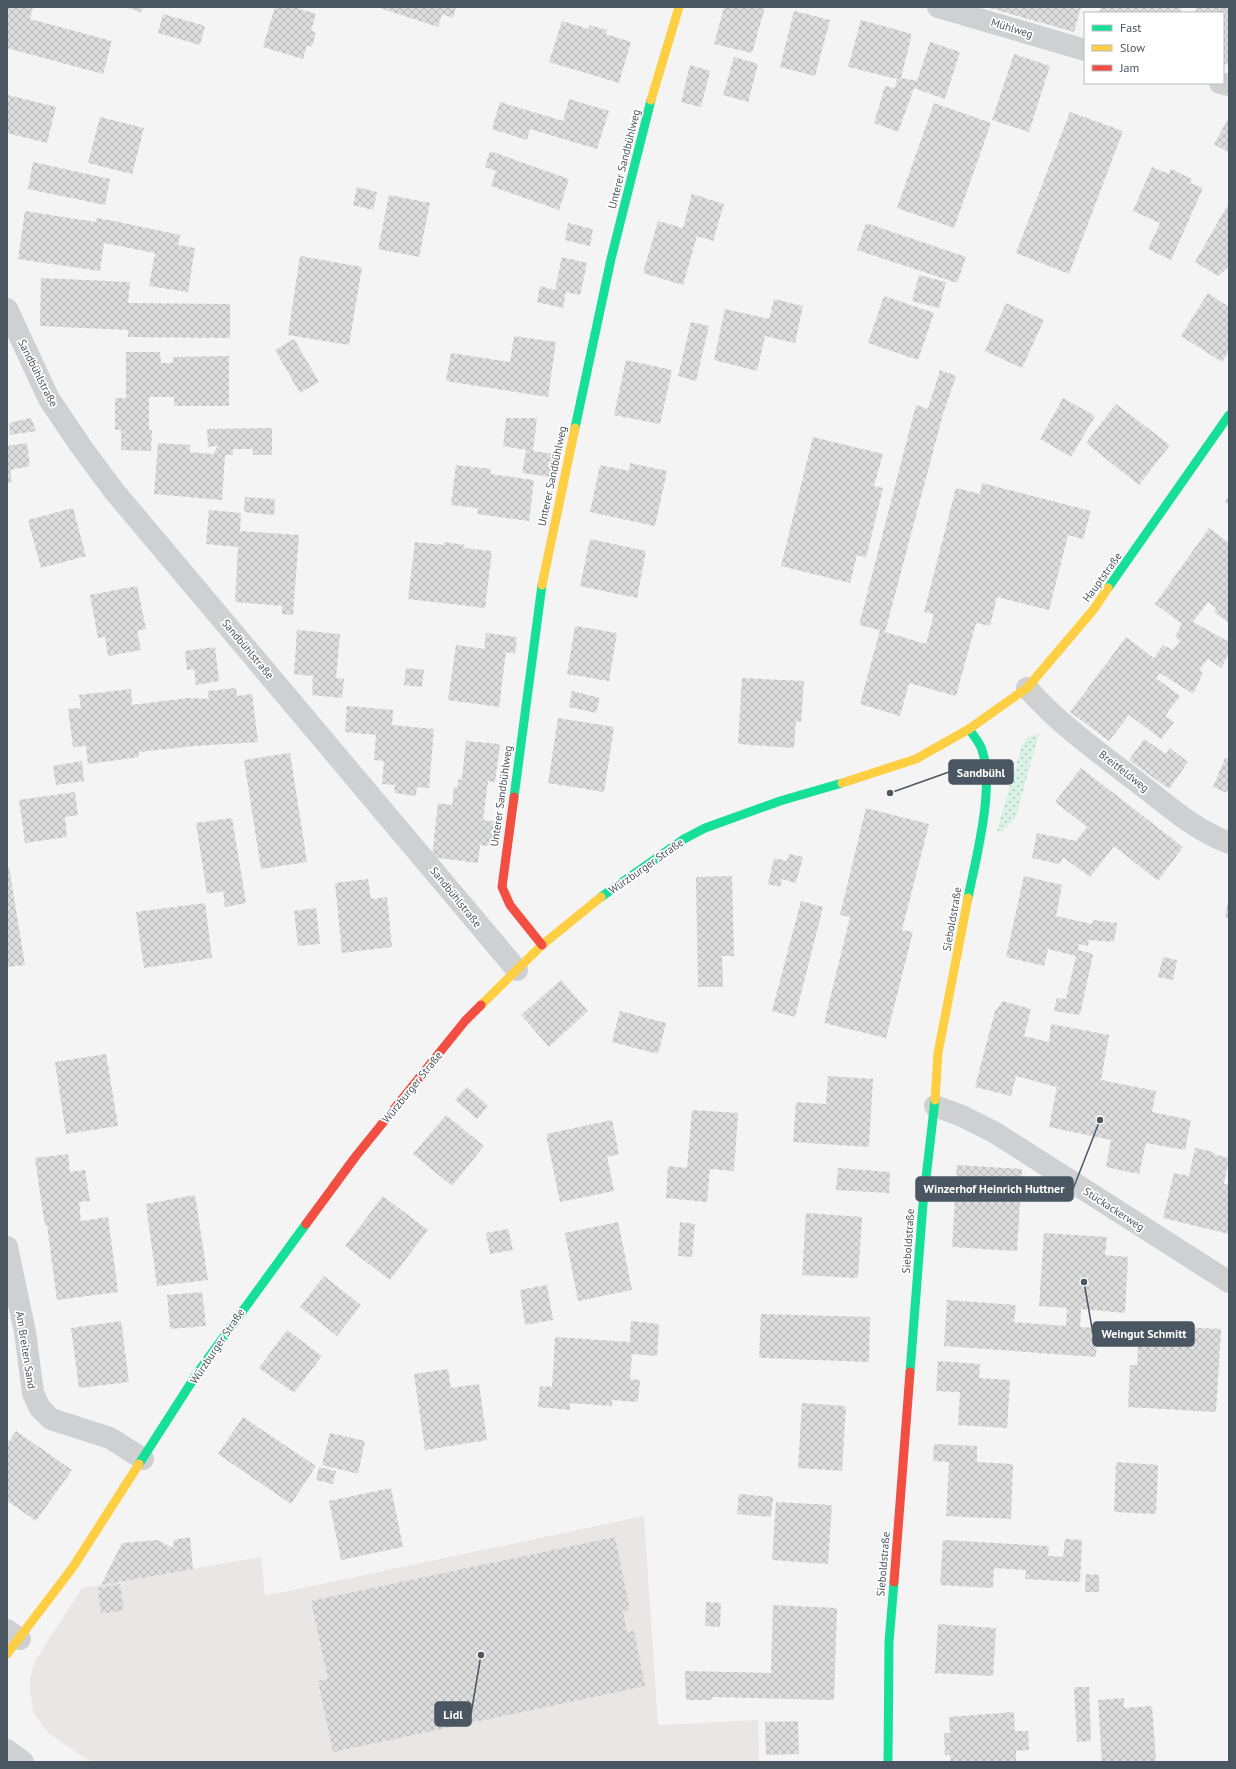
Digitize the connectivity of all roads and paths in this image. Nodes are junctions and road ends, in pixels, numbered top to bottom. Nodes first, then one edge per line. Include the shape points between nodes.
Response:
1 (679, 7) edge
2 (952, 9) edge
3 (1084, 50) edge
4 (7, 309) edge
5 (1229, 415) edge
6 (1027, 688) junction
7 (969, 729) junction
8 (1229, 843) edge
9 (542, 946) junction
10 (517, 970) junction
11 (935, 1106) junction
12 (7, 1247) edge
13 (1229, 1282) edge
14 (143, 1459) junction
15 (11, 1641) edge
16 (7, 1750) edge
17 (23, 1762) edge
18 (888, 1762) edge

1 - 9 street, Unterer Sandbühlweg via 650,103 611,259 541,588 502,887 510,905
2 - 3 street, Mühlweg
4 - 10 street, Sandbühlstraße via 49,399 114,491
5 - 6 street, Hauptstraße via 1094,609
6 - 7 street, Hauptstraße
6 - 8 street, Breitfeldweg via 1038,701 1079,736 1184,818 1219,840
7 - 9 street, Würzburger Straße via 916,759 837,786 738,814 699,831 668,849 601,897
7 - 11 street, Sieboldstraße via 982,749 987,793 938,1054
9 - 10 street, Würzburger Straße
10 - 14 street, Würzburger Straße via 465,1021 356,1156 236,1318
11 - 13 street, Stückackerweg via 994,1132
11 - 18 street, Sieboldstraße via 923,1204 889,1642
12 - 14 street, Am Breiten Sand via 25,1332 33,1393 40,1408 51,1419 110,1438
14 - 15 street, Würzburger Straße via 73,1567
16 - 17 street

